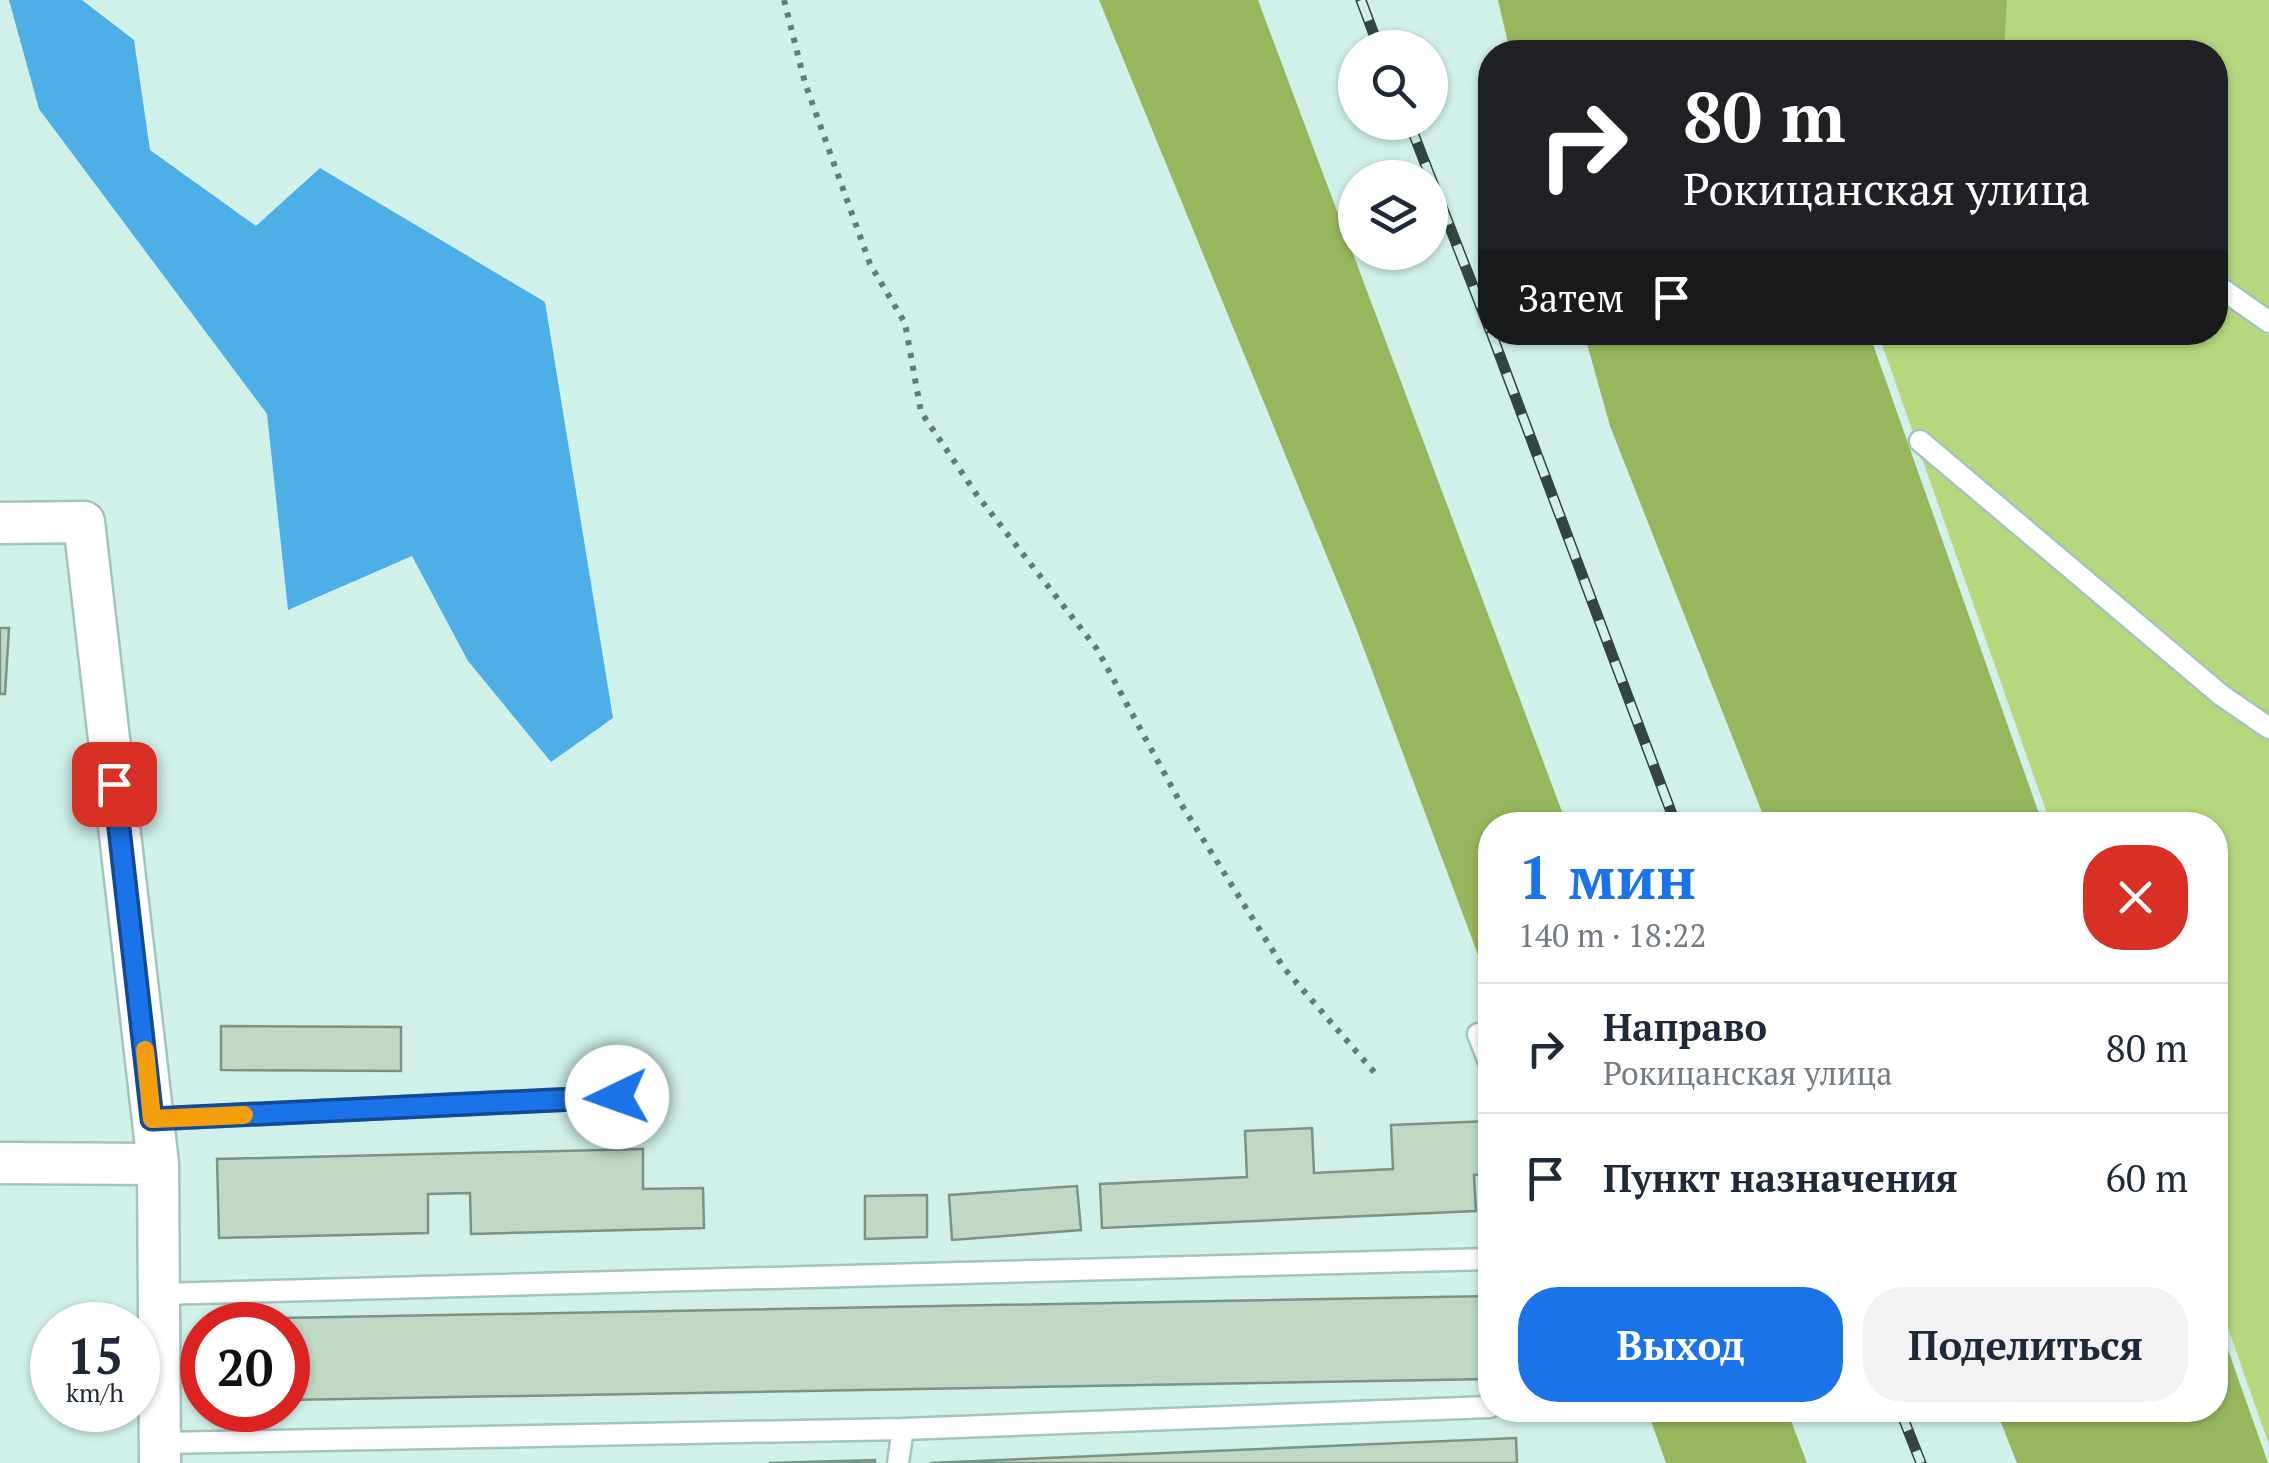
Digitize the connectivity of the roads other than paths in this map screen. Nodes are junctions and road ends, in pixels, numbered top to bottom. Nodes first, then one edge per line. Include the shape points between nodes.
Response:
1 (2228, 293) edge
2 (2269, 322) edge
3 (1920, 441) dead end
4 (0, 523) edge
5 (2269, 728) edge
6 (617, 1097) dead end
7 (152, 1119) junction
8 (0, 1163) edge
9 (158, 1164) junction
10 (1478, 1259) edge
11 (159, 1294) junction
12 (1478, 1407) edge
13 (903, 1429) junction
14 (160, 1453) edge
15 (898, 1463) edge

1 - 2 lane
3 - 5 lane
4 - 7 street via 84,522
6 - 7 lane
7 - 9 street
8 - 9 street
9 - 11 street
10 - 11 lane
11 - 14 street
12 - 13 lane
13 - 14 lane
13 - 15 lane

